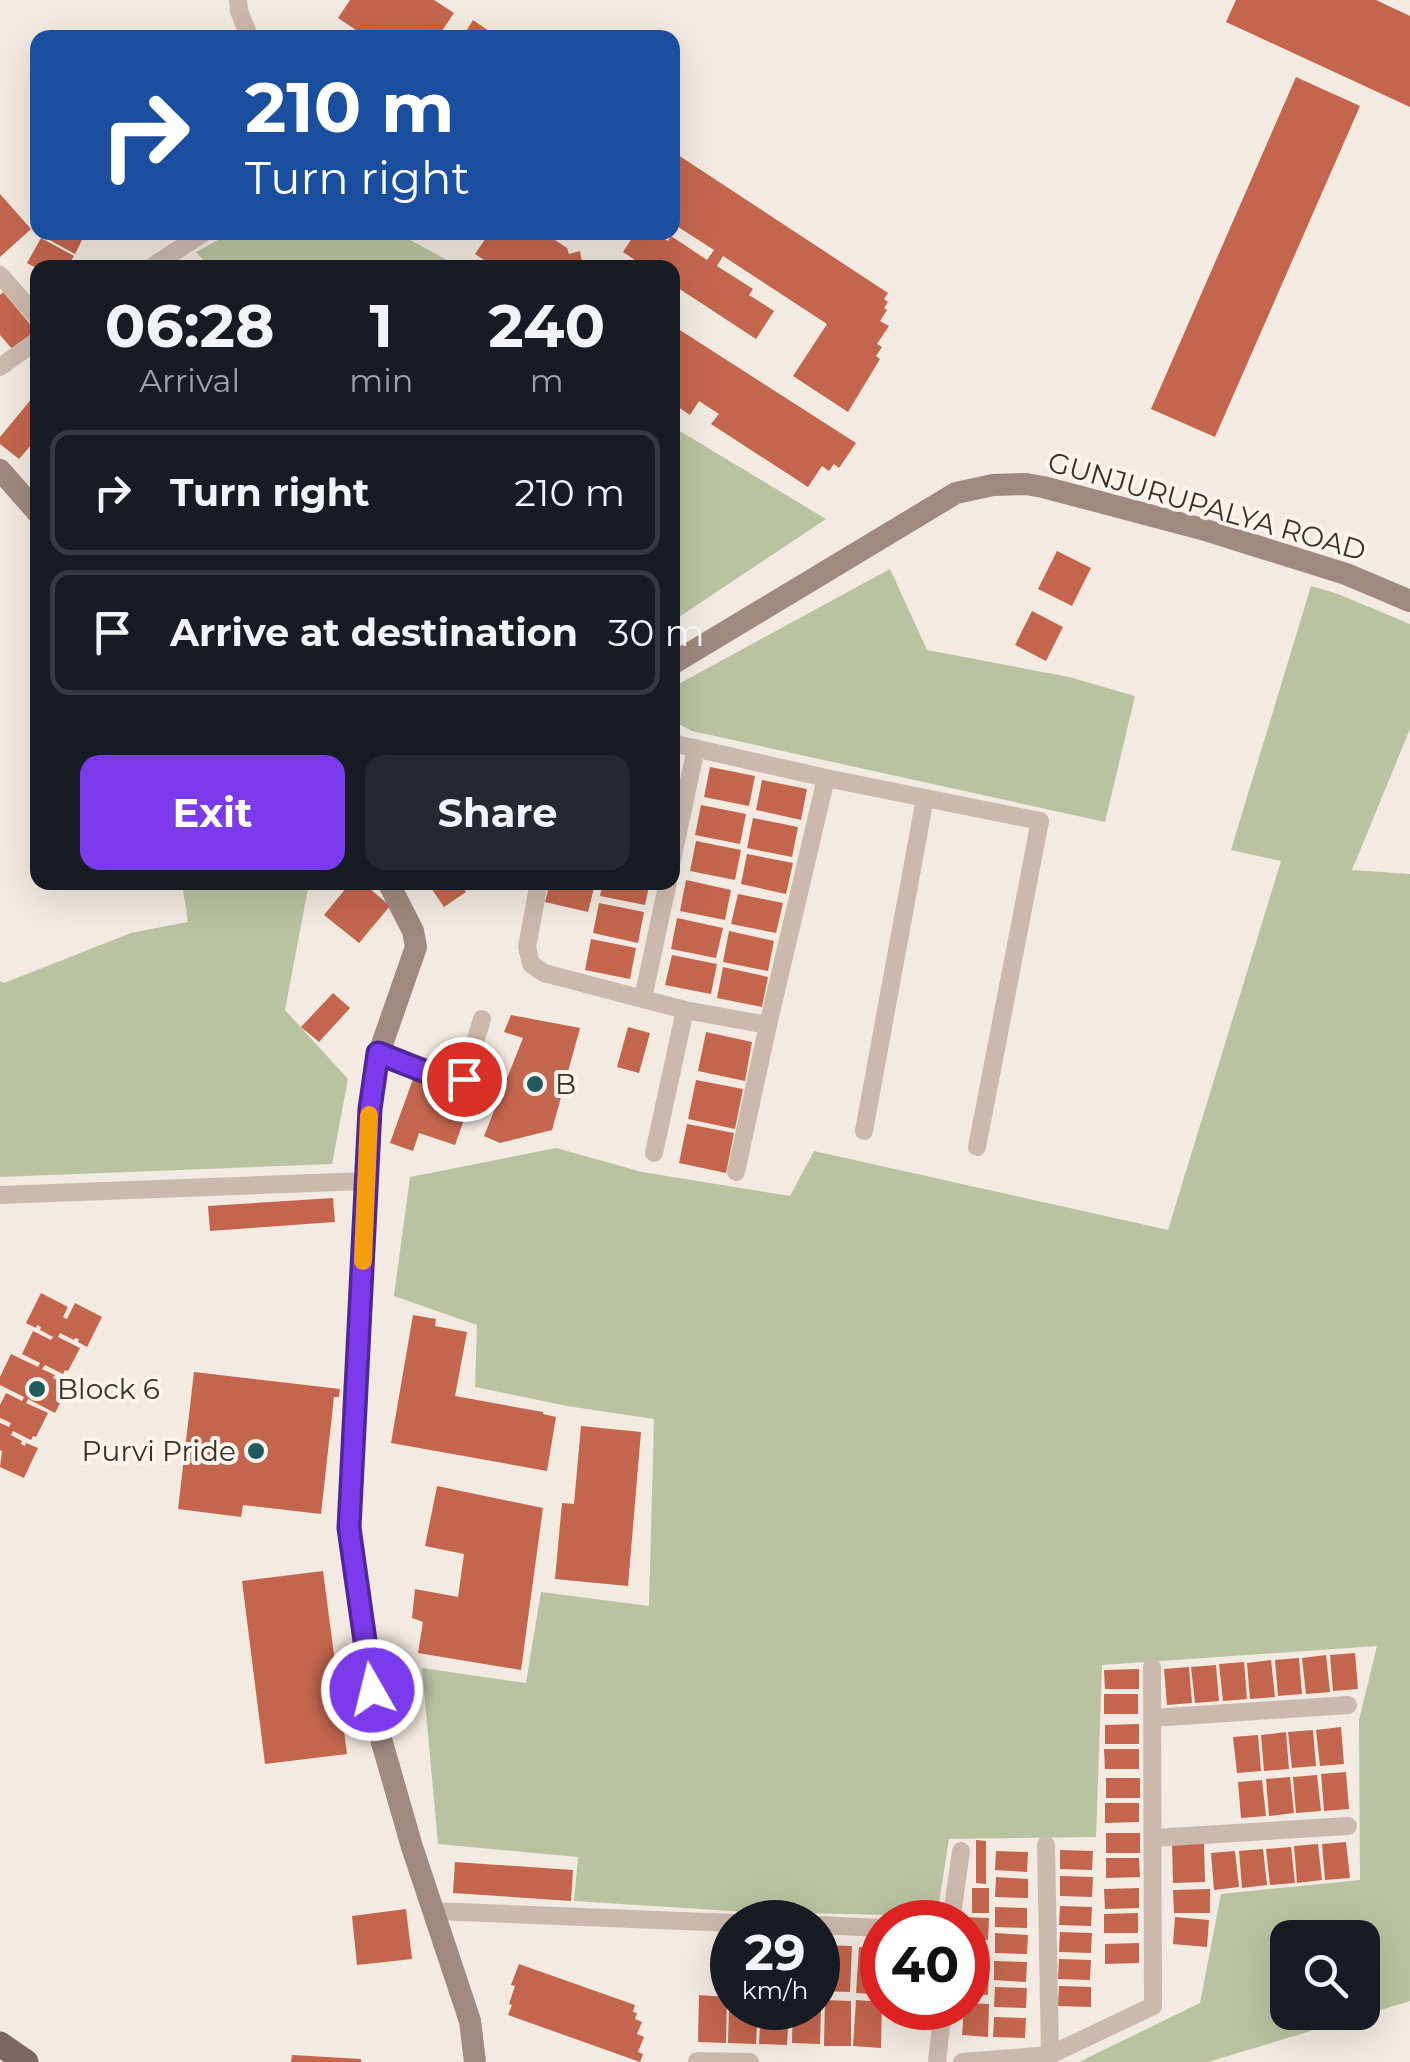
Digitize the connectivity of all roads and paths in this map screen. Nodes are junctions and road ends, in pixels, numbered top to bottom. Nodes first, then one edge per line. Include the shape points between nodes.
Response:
1 (238, 0) edge
2 (247, 30) edge
3 (193, 240) edge
4 (162, 260) edge
5 (0, 276) edge
6 (30, 309) edge
7 (30, 346) edge
8 (0, 368) edge
9 (0, 470) edge
10 (30, 504) edge
11 (1410, 601) edge
12 (680, 659) edge
13 (680, 745) edge
14 (696, 748) junction
15 (826, 778) junction
16 (924, 798) junction
17 (680, 823) edge
18 (392, 890) edge
19 (538, 890) edge
20 (666, 890) edge
21 (643, 998) junction
22 (685, 1010) junction
23 (482, 1019) dead end
24 (768, 1024) junction
25 (378, 1053) junction
26 (864, 1131) dead end
27 (978, 1147) dead end
28 (654, 1153) dead end
29 (736, 1172) dead end
30 (366, 1181) junction
31 (0, 1195) edge
32 (1152, 1667) dead end
33 (1348, 1706) dead end
34 (1152, 1718) junction
35 (1348, 1826) dead end
36 (1152, 1838) junction
37 (1046, 1845) dead end
38 (961, 1851) dead end
39 (954, 1900) edge
40 (433, 1911) junction
41 (710, 1921) edge
42 (940, 2030) edge
43 (0, 2044) edge
44 (1050, 2054) junction
45 (26, 2062) edge
46 (475, 2062) edge
47 (697, 2062) edge
48 (750, 2062) edge
49 (937, 2062) edge
50 (962, 2062) edge

1 - 2 street
3 - 4 street
5 - 6 street
7 - 8 street
9 - 10 street
11 - 12 street, GUNJURUPALYA ROAD via 1346,574 1108,503 1026,484 993,485 956,494
13 - 14 street
14 - 15 street
14 - 17 street
15 - 16 street
15 - 24 street
16 - 26 street
16 - 27 street via 1040,821
18 - 25 street via 416,947
19 - 21 street via 527,947 531,964
20 - 21 street
21 - 22 street
22 - 24 street
22 - 28 street
23 - 25 street via 459,1082
24 - 29 street
25 - 30 street
30 - 31 street
30 - 40 street via 349,1528 376,1718
32 - 34 street
33 - 34 street
34 - 36 street
35 - 36 street
36 - 44 street via 1153,2006
37 - 44 street
38 - 39 street
40 - 41 street
40 - 46 street via 470,2020
42 - 49 street
43 - 45 main road
44 - 50 street
47 - 48 street

